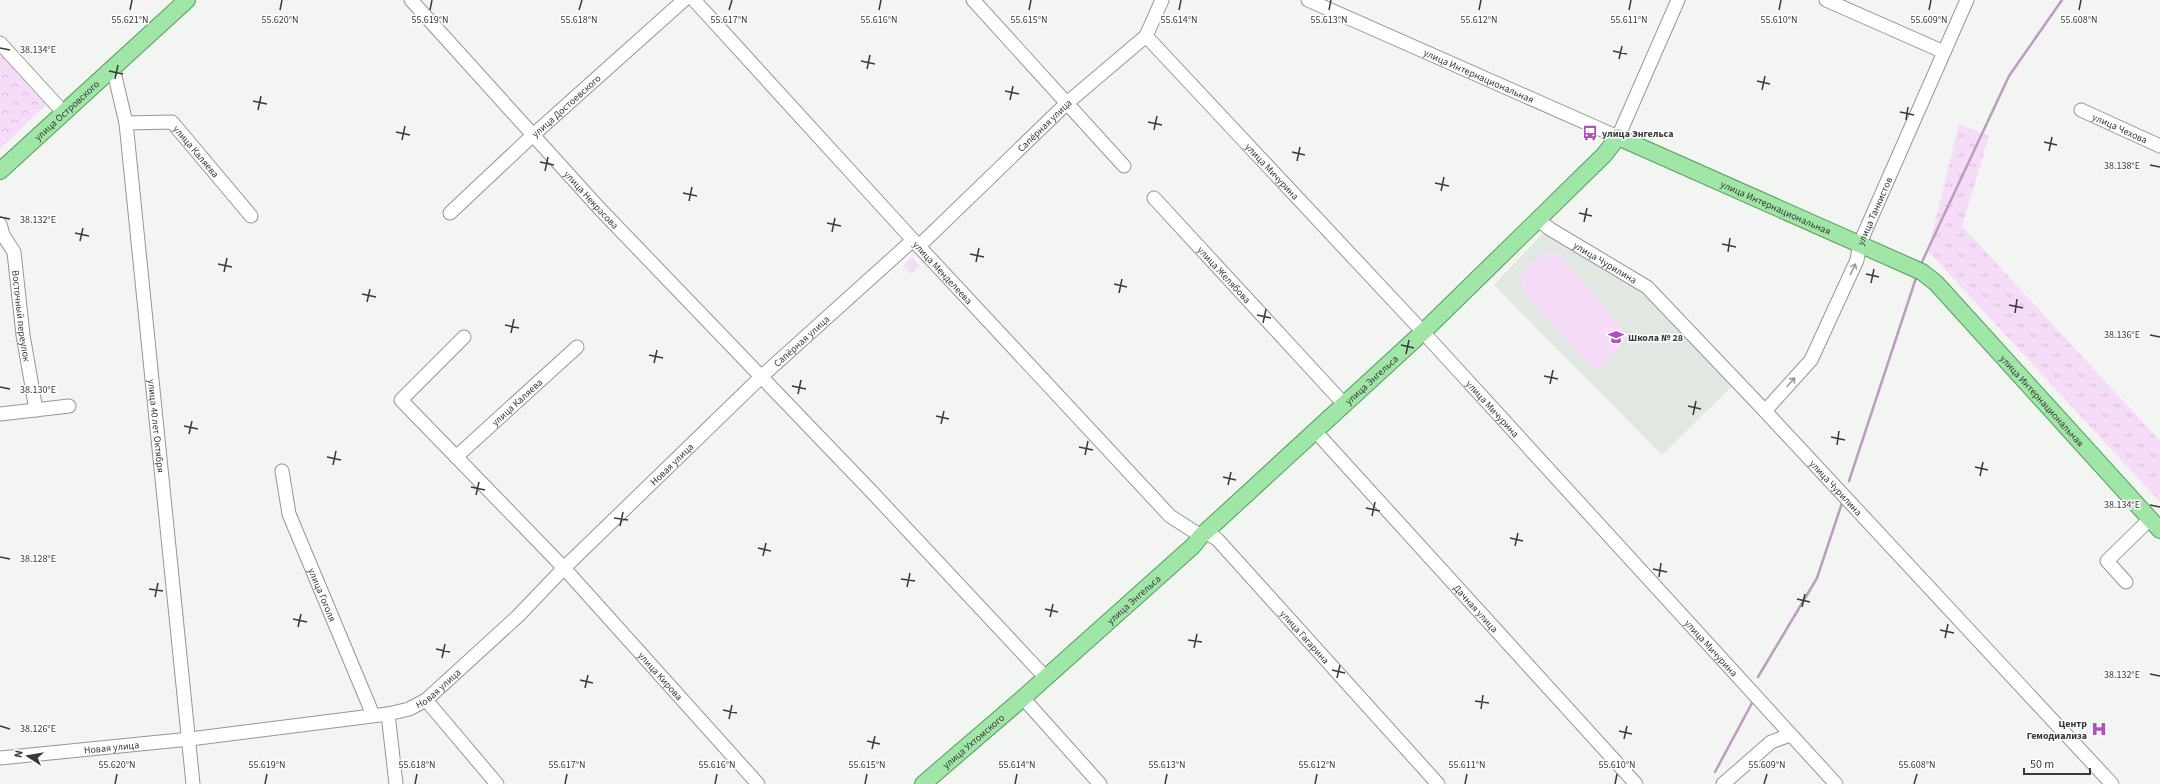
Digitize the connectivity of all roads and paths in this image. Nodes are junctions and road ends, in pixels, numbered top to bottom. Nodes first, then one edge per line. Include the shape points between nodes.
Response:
1 (187, 0) edge
2 (411, 0) edge
3 (684, 0) edge
4 (694, 0) edge
5 (973, 0) edge
6 (1162, 0) edge
7 (1308, 0) edge
8 (1678, 0) edge
9 (1826, 0) edge
10 (1967, 0) edge
11 (1146, 36) junction
12 (0, 43) edge
13 (1944, 52) junction
14 (114, 68) junction
15 (1067, 103) junction
16 (2082, 110) dead end
17 (64, 113) junction
18 (126, 123) junction
19 (532, 136) junction
20 (1618, 137) junction
21 (2160, 146) edge
22 (1124, 166) dead end
23 (0, 171) edge
24 (1154, 198) dead end
25 (450, 213) dead end
26 (251, 216) dead end
27 (1537, 219) junction
28 (0, 224) edge
29 (916, 243) junction
30 (1860, 243) junction
31 (1424, 332) junction
32 (464, 338) dead end
33 (576, 347) dead end
34 (761, 377) junction
35 (1344, 404) junction
36 (69, 406) dead end
37 (36, 410) junction
38 (1766, 411) junction
39 (0, 414) edge
40 (1316, 432) junction
41 (456, 456) junction
42 (282, 471) dead end
43 (2155, 524) edge
44 (1201, 536) junction
45 (564, 568) junction
46 (2126, 582) dead end
47 (1046, 678) junction
48 (1024, 698) junction
49 (426, 700) junction
50 (388, 714) junction
51 (373, 715) junction
52 (1790, 735) junction
53 (190, 739) junction
54 (0, 758) edge
55 (193, 784) edge
56 (396, 784) edge
57 (497, 784) edge
58 (758, 784) edge
59 (923, 784) edge
60 (1100, 784) edge
61 (1438, 784) edge
62 (1636, 784) edge
63 (1723, 784) edge
64 (1836, 784) edge
65 (2112, 784) edge

1 - 14 main road, улица Островского
2 - 19 street, улица Некрасова
3 - 19 street, улица Достоевского
4 - 29 street, улица Менделеева
5 - 15 street
6 - 11 street, Сапёрная улица
7 - 20 street, улица Интернациональная
8 - 20 street, улица Энгельса
9 - 13 street
10 - 13 street, улица Танкистов
11 - 15 street, Сапёрная улица
11 - 31 street, улица Мичурина
12 - 17 street
13 - 30 street, улица Танкистов
14 - 17 main road, улица Островского
14 - 18 street, улица 40 лет Октября
15 - 22 street
15 - 29 street, Сапёрная улица
16 - 21 street, улица Чехова
17 - 23 main road, улица Островского
18 - 26 street, улица Каляева via 172,122
18 - 53 street, улица 40 лет Октября
19 - 25 street, улица Достоевского
19 - 34 street, улица Некрасова
20 - 27 main road, улица Энгельса via 1604,155
20 - 30 main road, улица Интернациональная
24 - 35 street, улица Желябова
27 - 31 main road, улица Энгельса
27 - 38 street, улица Чурилина via 1647,287
28 - 37 street, Восточный переулок via 14,252 23,335
29 - 34 street, Сапёрная улица
29 - 44 street, улица Менделеева via 1170,516
38 -> 30 street, улица Танкистов via 1811,360 1857,260
30 - 43 main road, улица Интернациональная via 1922,272 1936,283
31 - 35 main road, улица Энгельса
31 - 52 street, улица Мичурина
32 - 41 street via 401,400
33 - 41 street, улица Каляева
34 - 45 street, Новая улица
34 - 47 street, улица Некрасова
35 - 40 main road, улица Энгельса
36 - 37 street
37 - 39 street
38 - 65 street, улица Чурилина
40 - 44 main road, улица Энгельса
40 - 62 street, Дачная улица
41 - 45 street
42 - 51 street, улица Гоголя via 289,514
43 - 46 street via 2107,561
44 - 47 main road, улица Энгельса
44 - 61 street, улица Гагарина via 1208,534 1221,543
45 - 49 street, Новая улица via 518,616
45 - 58 street, улица Кирова
47 - 48 main road, улица Энгельса
48 - 59 main road, улица Ухтомского
48 - 60 street
49 - 50 street, Новая улица via 409,709
49 - 57 street
50 - 51 street, Новая улица
50 - 56 street
51 - 53 street, Новая улица
52 - 63 street via 1771,742
52 - 64 street, улица Мичурина
53 - 54 street, Новая улица
53 - 55 street, улица 40 лет Октября

